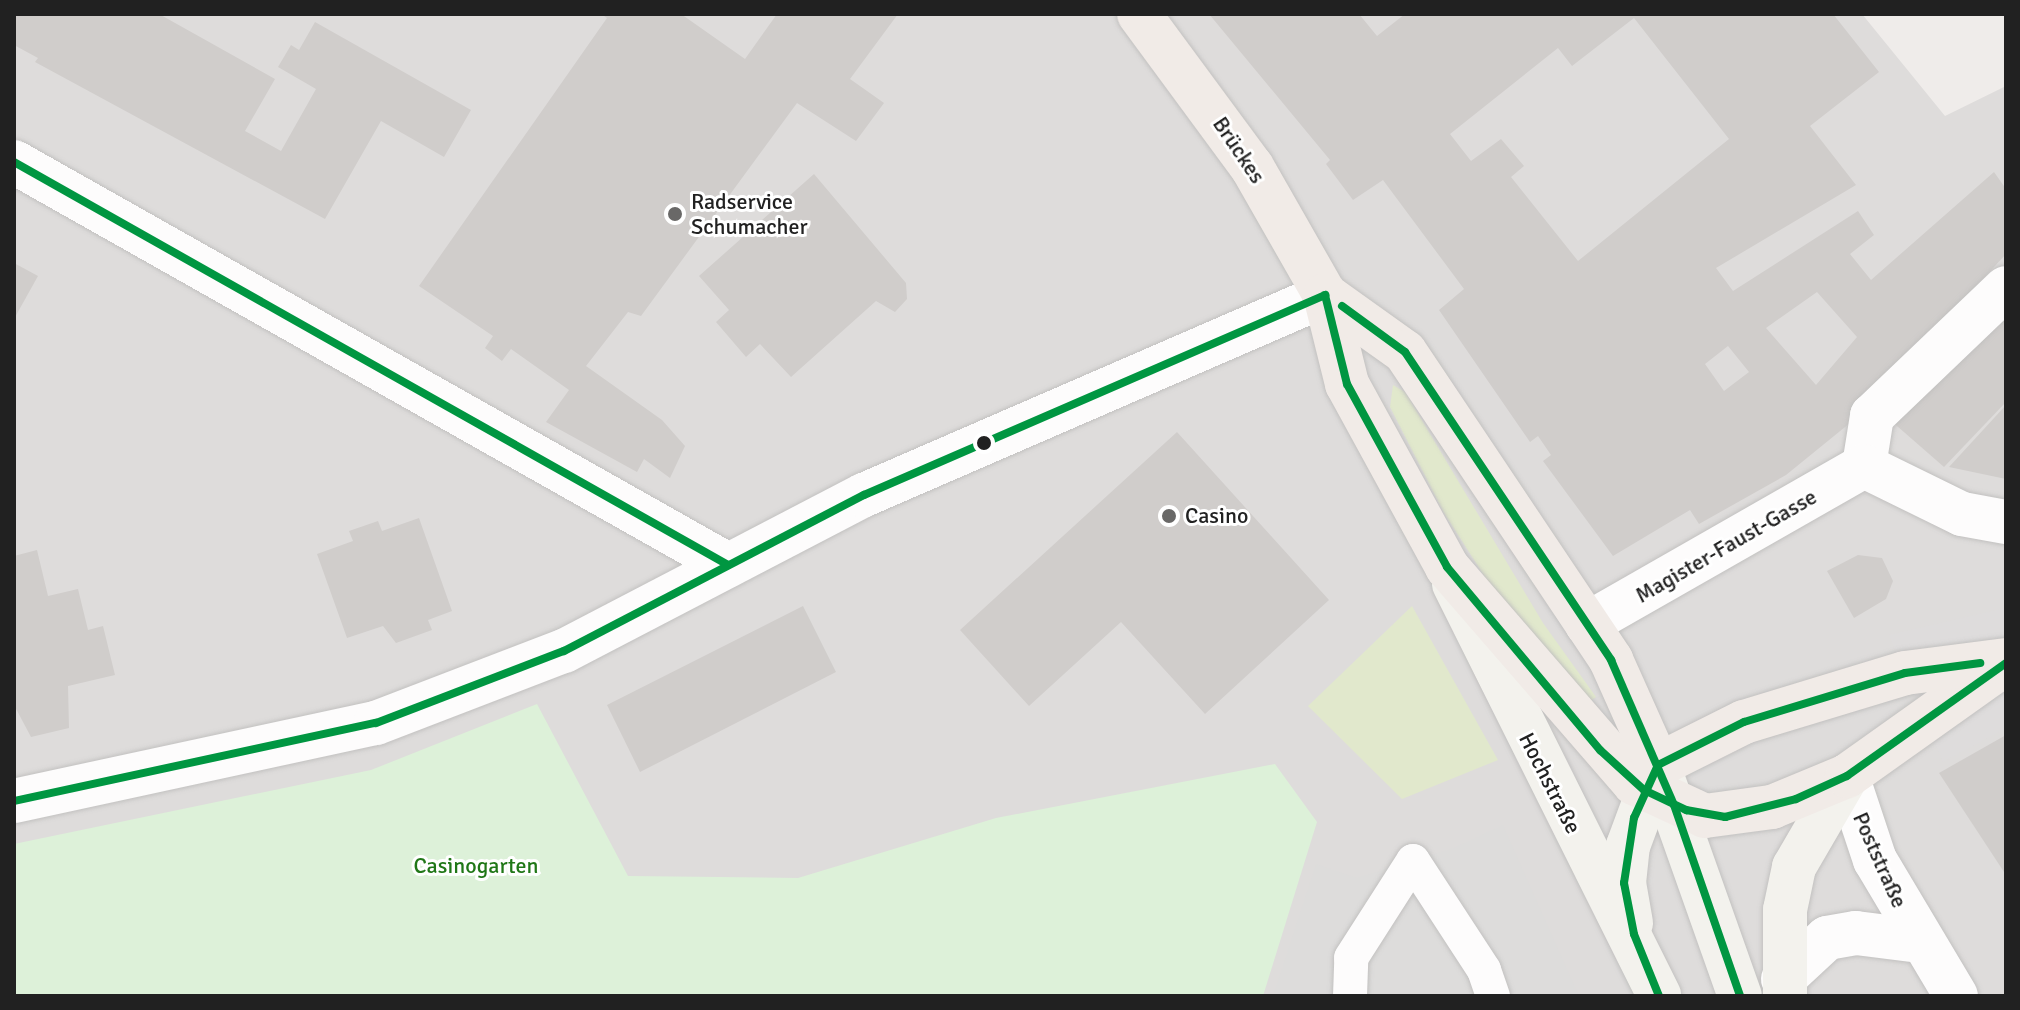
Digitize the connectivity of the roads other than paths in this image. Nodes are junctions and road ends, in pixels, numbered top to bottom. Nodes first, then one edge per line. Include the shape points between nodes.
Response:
1 (1139, 14) edge
2 (14, 162) edge
3 (2006, 288) edge
4 (1325, 295) junction
5 (1864, 466) junction
6 (2006, 522) edge
7 (728, 565) junction
8 (1447, 567) junction
9 (1587, 624) junction
10 (2006, 661) edge
11 (1847, 776) junction
12 (1659, 787) junction
13 (14, 801) edge
14 (1919, 941) junction
15 (1654, 983) edge
16 (1784, 987) edge
17 (1350, 996) edge
18 (1493, 996) edge
19 (1740, 996) edge
20 (1956, 996) edge

1 - 4 main road, Brückes via 1252,167
2 - 7 street
3 - 5 street via 1872,416
4 - 7 street via 864,495
4 - 8 main road, Brückes via 1347,384
4 - 9 main road, Brückes via 1405,352
5 - 6 street via 1962,514
5 - 9 street, Magister-Faust-Gasse
7 - 13 street via 564,651 376,723
8 - 12 main road, Brückes via 1600,750
8 - 15 street, Hochstraße via 1534,753
9 - 12 main road, Brückes via 1626,688
10 - 11 main road
10 - 12 main road via 1905,673 1744,722
11 - 12 main road via 1745,815 1705,816
11 - 14 street, Poststraße via 1875,860
11 - 16 street via 1794,867 1785,910
12 - 15 street via 1624,883
12 - 19 street
14 - 16 street, Poststraße via 1856,933 1827,938
14 - 20 street, Poststraße
17 - 18 lane via 1351,958 1413,861 1484,970

